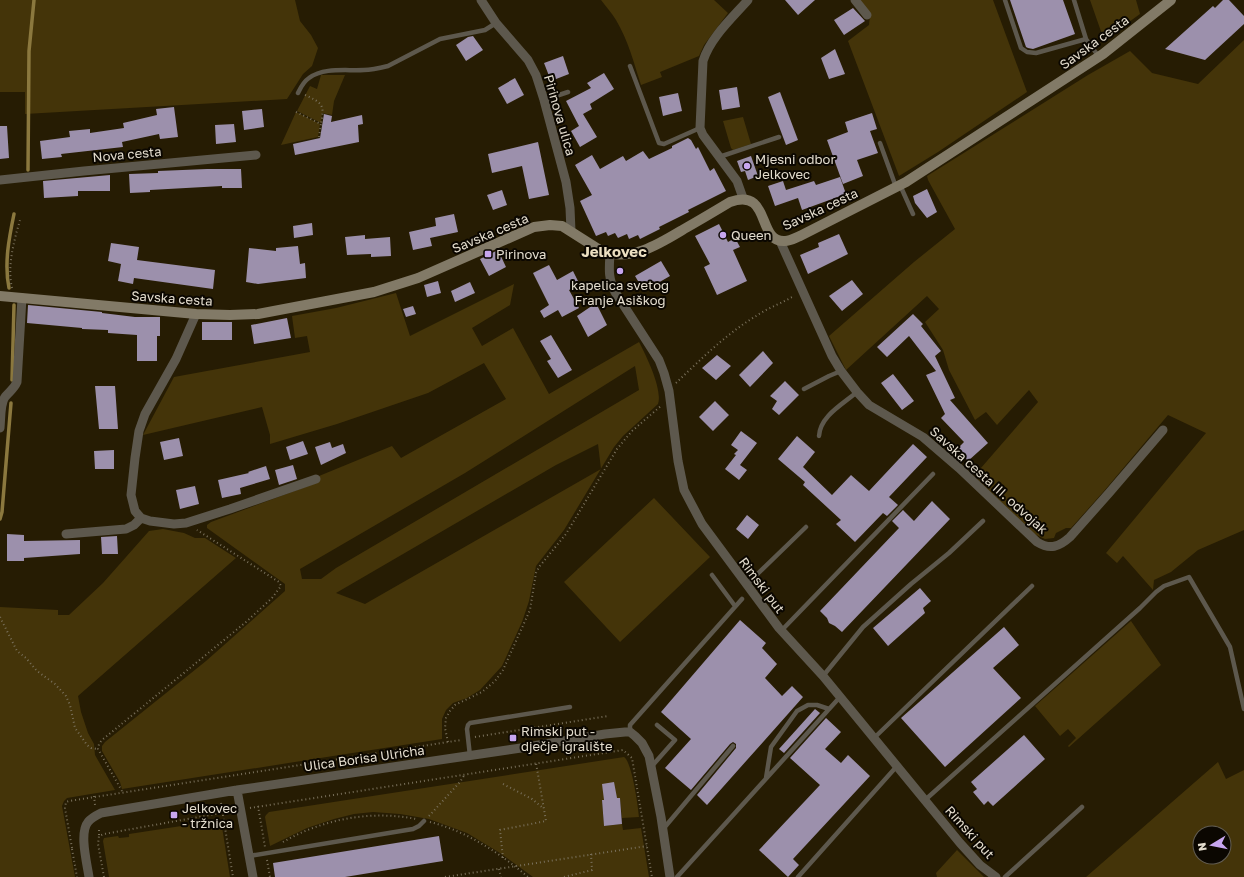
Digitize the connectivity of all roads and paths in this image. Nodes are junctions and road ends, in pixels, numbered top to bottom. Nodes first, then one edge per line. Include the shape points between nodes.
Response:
1 (482, 0) edge
2 (748, 0) edge
3 (855, 0) edge
4 (1005, 0) edge
5 (1074, 0) edge
6 (1171, 0) edge
7 (867, 15) dead end
8 (496, 23) junction
9 (1086, 39) junction
10 (1098, 57) junction
11 (630, 66) dead end
12 (568, 92) dead end
13 (298, 93) dead end
14 (305, 95) dead end
15 (544, 100) junction
16 (296, 112) dead end
17 (321, 124) junction
18 (700, 128) junction
19 (319, 137) dead end
20 (778, 137) dead end
21 (880, 143) dead end
22 (256, 155) dead end
23 (719, 158) junction
24 (0, 180) edge
25 (898, 186) junction
26 (743, 198) junction
27 (913, 214) dead end
28 (20, 220) dead end
29 (571, 231) junction
30 (780, 241) junction
31 (610, 254) junction
32 (803, 292) junction
33 (0, 296) edge
34 (18, 298) junction
35 (196, 314) junction
36 (841, 372) junction
37 (675, 384) dead end
38 (804, 389) dead end
39 (857, 392) junction
40 (664, 403) dead end
41 (0, 428) edge
42 (1163, 430) dead end
43 (819, 436) dead end
44 (933, 474) dead end
45 (316, 479) dead end
46 (141, 518) junction
47 (983, 521) dead end
48 (186, 523) junction
49 (806, 527) dead end
50 (66, 534) dead end
51 (712, 575) dead end
52 (746, 585) junction
53 (1032, 586) dead end
54 (742, 599) dead end
55 (735, 606) junction
56 (0, 617) edge
57 (781, 631) junction
58 (823, 676) junction
59 (840, 697) junction
60 (570, 707) dead end
61 (829, 709) junction
62 (1244, 709) edge
63 (608, 716) dead end
64 (657, 724) dead end
65 (630, 732) junction
66 (472, 738) dead end
67 (874, 738) junction
68 (462, 740) dead end
69 (448, 742) junction
70 (733, 746) dead end
71 (98, 750) junction
72 (470, 756) junction
73 (536, 764) junction
74 (652, 766) junction
75 (897, 766) junction
76 (465, 774) junction
77 (766, 778) junction
78 (504, 784) dead end
79 (237, 790) junction
80 (122, 792) junction
81 (94, 796) junction
82 (925, 800) junction
83 (1082, 807) dead end
84 (95, 808) dead end
85 (241, 809) junction
86 (544, 809) junction
87 (223, 813) junction
88 (424, 821) joint
89 (99, 830) dead end
90 (663, 830) junction
91 (100, 836) junction
92 (647, 846) junction
93 (72, 848) dead end
94 (266, 853) junction
95 (591, 854) junction
96 (249, 856) junction
97 (503, 858) dead end
98 (499, 869) junction
99 (89, 877) edge
100 (104, 877) edge
101 (233, 877) edge
102 (253, 877) edge
103 (270, 877) edge
104 (444, 877) edge
105 (501, 877) edge
106 (564, 877) edge
107 (652, 877) edge
108 (670, 877) edge
109 (677, 877) edge
110 (798, 877) edge
111 (996, 877) edge
112 (1005, 877) edge

1 - 8 street, Pirinova ulica
2 - 18 street via 706,52 703,62
3 - 7 street
4 - 9 lane via 1021,48 1027,52 1036,54
5 - 9 lane
6 - 10 street, Savska cesta
8 - 13 lane via 485,30 440,39 388,66 319,73 302,84
8 - 15 street, Pirinova ulica via 528,60
9 - 10 lane
10 - 25 street, Savska cesta
11 - 18 lane via 659,143 664,144
12 - 15 lane
14 - 17 path via 321,105
15 - 29 street, Pirinova ulica via 566,182
16 - 17 path
17 - 19 path
18 - 23 street
20 - 23 lane
21 - 25 lane
22 - 24 street, Nova cesta
23 - 26 street via 737,181
25 - 27 lane
25 - 30 street, Savska cesta via 800,236
26 - 30 street, Savska cesta via 757,206 771,235
26 - 31 street, Savska cesta via 730,202 658,245 633,254
28 - 34 path via 11,259 10,278
29 - 31 street, Savska cesta via 594,247
29 - 35 street, Savska cesta via 562,226 534,227 418,278 374,292 258,314
30 - 32 street, Savska cesta III. odvojak
31 - 52 street, Rimski put via 610,281 664,373 684,490 702,524
32 - 36 street, Savska cesta III. odvojak
32 - 37 path via 738,327
33 - 34 street, Savska cesta
34 - 35 street, Savska cesta
34 - 41 street via 17,382 2,404
35 - 46 street via 176,359 145,414 139,431 131,495 135,511
36 - 38 lane
36 - 39 street, Savska cesta III. odvojak
39 - 42 street, Savska cesta III. odvojak via 869,405 923,437 1045,547 1058,545 1070,537
39 - 43 lane via 834,410 820,429
40 - 69 path via 632,431 617,449 566,534 539,567 530,610 503,670 482,692 450,710 445,728
44 - 57 lane
45 - 48 street
46 - 48 street via 174,524
46 - 50 street via 126,529
47 - 58 lane via 863,627
48 - 71 path via 279,582 281,586 246,622 102,740
49 - 52 lane
51 - 55 lane
52 - 57 street, Rimski put
53 - 67 lane
54 - 55 lane
55 - 65 lane via 630,725
56 - 71 path via 17,651 66,696 75,728 87,745
57 - 58 street, Rimski put
58 - 59 street, Rimski put
59 - 61 lane
59 - 67 street, Rimski put
60 - 72 lane via 470,723 467,729
61 - 77 lane
61 - 77 lane via 808,705 797,711 771,747
62 - 82 lane via 1230,647 1189,577 1164,586 1156,592
63 - 66 path
64 - 74 lane via 675,740
65 - 72 street, Ulica Borisa Ulricha
65 - 74 street via 642,743
67 - 75 street, Rimski put
68 - 69 path
69 - 80 path
70 - 90 lane
71 - 80 path
72 - 79 street, Ulica Borisa Ulricha
73 - 76 path
73 - 86 path
73 - 92 path via 623,750 632,758
74 - 90 street
75 - 82 street, Rimski put
75 - 110 lane
76 - 85 path
76 - 88 path
77 - 109 lane
78 - 86 path via 532,799
79 - 85 street
79 - 99 street, Ulica Borisa Ulricha via 101,813 88,822 85,829
80 - 81 path
81 - 84 path
81 - 93 path via 66,802
82 - 111 street, Rimski put via 975,860
83 - 112 lane
85 - 87 path
85 - 96 street
86 - 97 path via 546,822 500,830
87 - 91 path
87 - 101 path
88 - 94 lane via 413,829
89 - 91 path
90 - 108 street
91 - 100 path via 98,844
92 - 95 path
92 - 107 path
94 - 96 lane
94 - 103 path
95 - 98 path
95 - 106 path via 592,870
96 - 102 street
98 - 104 path
98 - 105 path

